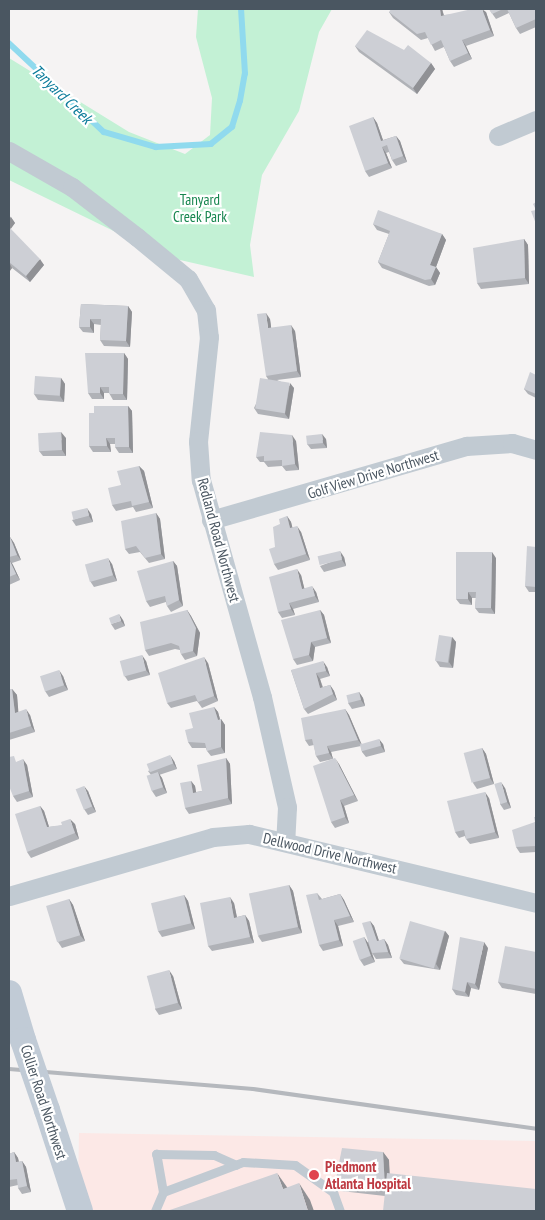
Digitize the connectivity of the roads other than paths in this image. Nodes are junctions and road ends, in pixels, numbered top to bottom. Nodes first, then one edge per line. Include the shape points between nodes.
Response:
1 (536, 120) edge
2 (498, 136) dead end
3 (9, 151) edge
4 (536, 450) edge
5 (211, 520) junction
6 (285, 841) junction
7 (9, 896) edge
8 (536, 903) edge
9 (9, 992) edge
10 (236, 1165) junction
11 (163, 1192) junction
12 (80, 1211) edge
13 (155, 1211) edge
14 (340, 1211) edge

1 - 2 street
3 - 5 street, Redland Road Northwest via 72,187 188,279 199,293 209,337 198,441
4 - 5 street, Golf View Drive Northwest via 512,443 466,446
5 - 6 street, Redland Road Northwest via 266,716 287,807
6 - 7 street, Dellwood Drive Northwest via 249,834 213,837
6 - 8 street, Dellwood Drive Northwest
9 - 12 street, Collier Road Northwest, bridge
10 - 11 lane
10 - 11 lane via 214,1155 156,1154
10 - 14 lane via 295,1165 333,1192
11 - 13 lane

